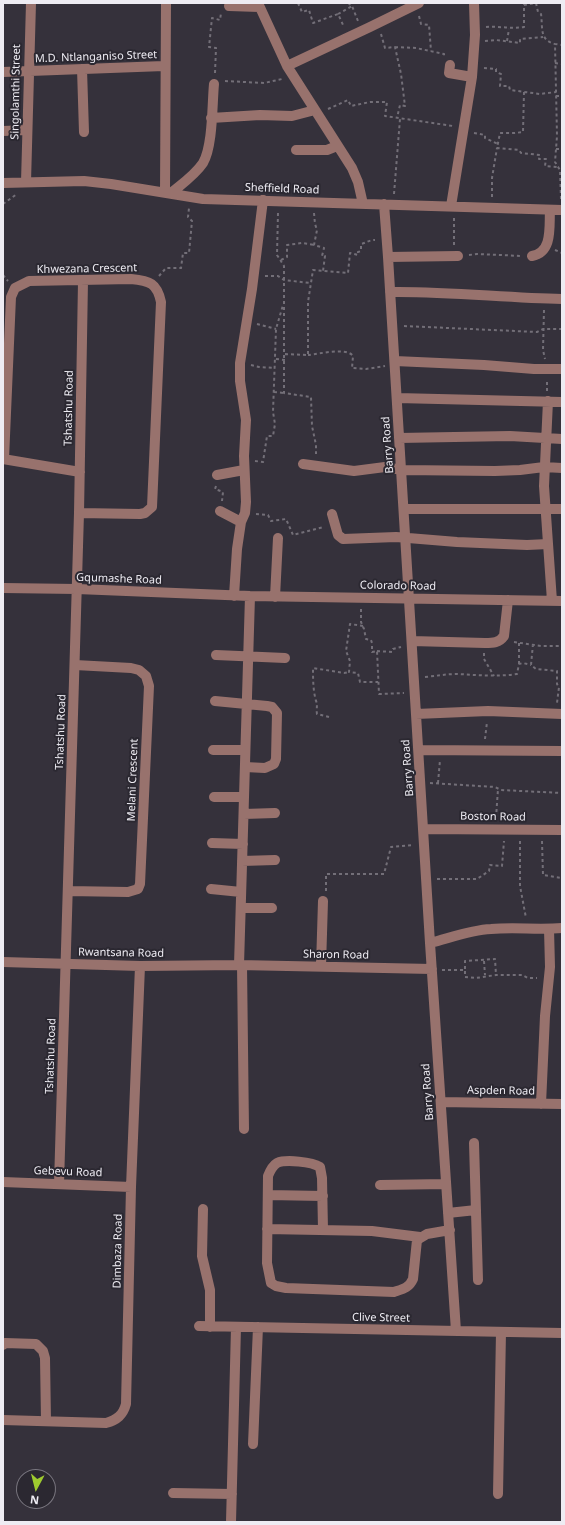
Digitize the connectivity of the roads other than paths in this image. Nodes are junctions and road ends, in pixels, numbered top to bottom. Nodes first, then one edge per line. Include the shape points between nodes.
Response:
1 (30, 3) edge
2 (166, 3) edge
3 (418, 3) edge
4 (474, 3) edge
5 (258, 5) edge
6 (229, 6) road end
7 (450, 65) road end
8 (164, 66) junction
9 (289, 69) junction
10 (82, 70) junction
11 (3, 72) edge
12 (28, 72) junction
13 (473, 72) junction
14 (214, 84) road end
15 (316, 112) junction
16 (211, 118) junction
17 (27, 130) junction
18 (3, 131) edge
19 (84, 132) dead end
20 (337, 146) junction
21 (296, 150) dead end
22 (26, 182) junction
23 (3, 183) edge
24 (168, 193) junction
25 (263, 200) junction
26 (363, 204) junction
27 (384, 204) junction
28 (452, 207) junction
29 (558, 210) edge
30 (458, 256) road end
31 (532, 256) road end
32 (388, 257) junction
33 (83, 281) junction
34 (390, 292) junction
35 (562, 299) edge
36 (395, 364) junction
37 (562, 369) edge
38 (397, 398) junction
39 (548, 401) junction
40 (562, 402) edge
41 (399, 438) junction
42 (546, 438) junction
43 (562, 439) edge
44 (4, 459) edge
45 (303, 464) dead end
46 (244, 466) junction
47 (544, 467) junction
48 (562, 468) edge
49 (402, 470) junction
50 (80, 472) junction
51 (217, 475) road end
52 (404, 509) junction
53 (545, 509) junction
54 (562, 509) edge
55 (220, 511) road end
56 (79, 513) junction
57 (332, 514) dead end
58 (243, 517) junction
59 (278, 538) dead end
60 (406, 538) junction
61 (548, 544) junction
62 (3, 588) edge
63 (77, 589) junction
64 (234, 596) junction
65 (250, 596) junction
66 (275, 597) junction
67 (409, 598) junction
68 (508, 600) junction
69 (557, 601) edge
70 (412, 644) junction
71 (216, 655) dead end
72 (248, 657) junction
73 (285, 658) dead end
74 (75, 665) junction
75 (215, 702) dead end
76 (247, 704) junction
77 (416, 714) junction
78 (559, 714) edge
79 (213, 750) dead end
80 (245, 750) junction
81 (419, 750) junction
82 (562, 751) edge
83 (245, 767) junction
84 (214, 796) dead end
85 (244, 797) junction
86 (275, 813) dead end
87 (244, 814) junction
88 (424, 829) junction
89 (562, 830) edge
90 (212, 843) dead end
91 (243, 844) junction
92 (242, 860) junction
93 (275, 860) dead end
94 (211, 889) dead end
95 (68, 891) junction
96 (241, 892) junction
97 (323, 901) road end
98 (241, 908) junction
99 (272, 908) dead end
100 (562, 928) edge
101 (549, 929) junction
102 (430, 943) junction
103 (3, 962) edge
104 (65, 964) junction
105 (241, 965) junction
106 (140, 966) junction
107 (320, 966) junction
108 (432, 969) junction
109 (440, 1102) junction
110 (541, 1104) junction
111 (562, 1104) edge
112 (244, 1129) dead end
113 (474, 1143) dead end
114 (3, 1182) edge
115 (59, 1184) junction
116 (446, 1184) junction
117 (380, 1185) dead end
118 (131, 1187) junction
119 (268, 1195) junction
120 (323, 1196) junction
121 (203, 1209) dead end
122 (476, 1210) junction
123 (448, 1213) junction
124 (267, 1229) junction
125 (323, 1230) junction
126 (450, 1230) junction
127 (420, 1237) junction
128 (478, 1280) dead end
129 (199, 1326) dead end
130 (210, 1327) junction
131 (236, 1327) junction
132 (258, 1327) junction
133 (456, 1331) junction
134 (501, 1332) junction
135 (562, 1333) edge
136 (3, 1345) edge
137 (3, 1420) edge
138 (46, 1421) junction
139 (253, 1444) dead end
140 (173, 1493) dead end
141 (232, 1494) junction
142 (498, 1494) dead end
143 (231, 1522) edge

1 - 12 street, Singolamthi Street
2 - 8 street, M.D. Ntlanganiso Street
3 - 9 street
4 - 13 street
5 - 6 street
5 - 9 street
7 - 13 street via 449,73
8 - 10 street, M.D. Ntlanganiso Street
8 - 24 street, M.D. Ntlanganiso Street
9 - 15 street
10 - 12 street, M.D. Ntlanganiso Street
10 - 19 street
11 - 12 street, M.D. Ntlanganiso Street
12 - 17 street, Singolamthi Street
13 - 28 street
14 - 16 street
15 - 16 street via 292,116
15 - 20 street
16 - 24 street via 207,155 198,169
17 - 18 street
17 - 22 street, Singolamthi Street
20 - 21 street via 327,150
20 - 26 street via 356,176
22 - 23 street, Sheffield Road
22 - 24 street, Sheffield Road via 111,184
24 - 25 street, Sheffield Road via 190,197
25 - 26 street, Sheffield Road
25 - 46 street via 240,363 246,420
26 - 27 street, Sheffield Road
27 - 28 street, Sheffield Road
27 - 32 street, Barry Road
28 - 29 street, Sheffield Road
29 - 31 street via 547,246 541,254
30 - 32 street
32 - 34 street, Barry Road
33 - 44 street, Khwezana Crescent via 29,281 14,288 11,297
33 - 50 street, Tshatshu Road
33 - 56 street, Khwezana Crescent via 136,279 148,282 159,292 161,302 152,507 140,514
34 - 35 street
34 - 36 street, Barry Road
36 - 37 street
36 - 38 street, Barry Road
38 - 39 street
38 - 41 street, Barry Road
39 - 40 street
39 - 42 street
41 - 42 street
41 - 49 street, Barry Road
42 - 43 street
42 - 47 street
44 - 50 street
45 - 49 street via 348,471 385,467
46 - 51 street
46 - 58 street via 246,502
47 - 48 street
47 - 49 street via 507,471
47 - 53 street
49 - 52 street, Barry Road
50 - 56 street, Tshatshu Road
52 - 53 street
52 - 60 street, Barry Road
53 - 54 street
53 - 61 street
55 - 58 street
56 - 63 street, Tshatshu Road
57 - 60 street via 338,535 343,539
58 - 64 street via 237,549
59 - 66 street
60 - 61 street
60 - 67 street, Barry Road
61 - 69 street
62 - 63 street, Gqumashe Road
63 - 64 street, Gqumashe Road
63 - 74 street, Tshatshu Road
64 - 65 street, Colorado Road
65 - 66 street, Colorado Road
65 - 72 street
66 - 67 street, Colorado Road
67 - 68 street, Colorado Road
67 - 70 street, Barry Road
68 - 69 street, Colorado Road
68 - 70 street via 505,631 501,640 493,643
70 - 77 street, Barry Road
71 - 72 street
72 - 73 street
72 - 76 street
74 - 95 street, Tshatshu Road
74 - 95 street, Melani Crescent via 139,670 146,676 148,686 140,884 138,889 128,892
75 - 76 street
76 - 80 street
76 - 83 street via 272,707 278,716 274,764 265,768
77 - 78 street via 488,711
77 - 81 street, Barry Road
79 - 80 street
80 - 83 street
81 - 82 street
81 - 88 street, Barry Road
83 - 85 street
84 - 85 street
85 - 87 street
86 - 87 street
87 - 91 street
88 - 89 street, Boston Road
88 - 102 street, Barry Road
90 - 91 street
91 - 92 street
92 - 93 street
92 - 96 street
94 - 96 street
95 - 104 street, Tshatshu Road
96 - 98 street
97 - 107 street
98 - 99 street
98 - 105 street
100 - 101 street
101 - 102 street via 489,929
101 - 110 street
102 - 108 street, Barry Road
103 - 104 street, Rwantsana Road
104 - 106 street, Rwantsana Road
104 - 115 street, Tshatshu Road
105 - 106 street, Rwantsana Road
105 - 107 street, Sharon Road
105 - 112 street
106 - 118 street, Dimbaza Road
107 - 108 street, Sharon Road
108 - 109 street, Barry Road
109 - 110 street, Aspden Road
109 - 116 street, Barry Road
110 - 111 street, Aspden Road
113 - 122 street
114 - 115 street, Gebevu Road
115 - 118 street, Gebevu Road
116 - 117 street
116 - 123 street, Barry Road
118 - 138 street, Dimbaza Road via 124,1412 114,1421 106,1423
119 - 120 street
119 - 120 street via 268,1176 274,1165 278,1162 298,1162 312,1163 320,1167
119 - 124 street
120 - 125 street
121 - 130 street via 202,1256 210,1290
122 - 123 street
122 - 128 street
123 - 126 street, Barry Road
124 - 125 street
124 - 127 street via 267,1262 271,1283 286,1288 394,1292 405,1289 413,1279 416,1244
125 - 127 street via 391,1232
126 - 127 street
126 - 133 street, Barry Road
129 - 130 street, Clive Street
130 - 131 street, Clive Street
131 - 132 street, Clive Street
131 - 141 street
132 - 133 street, Clive Street
132 - 139 street
133 - 134 street, Clive Street
134 - 135 street, Clive Street
134 - 142 street
136 - 138 street via 36,1344 43,1351 46,1358
137 - 138 street, Dimbaza Road
140 - 141 street
141 - 143 street

